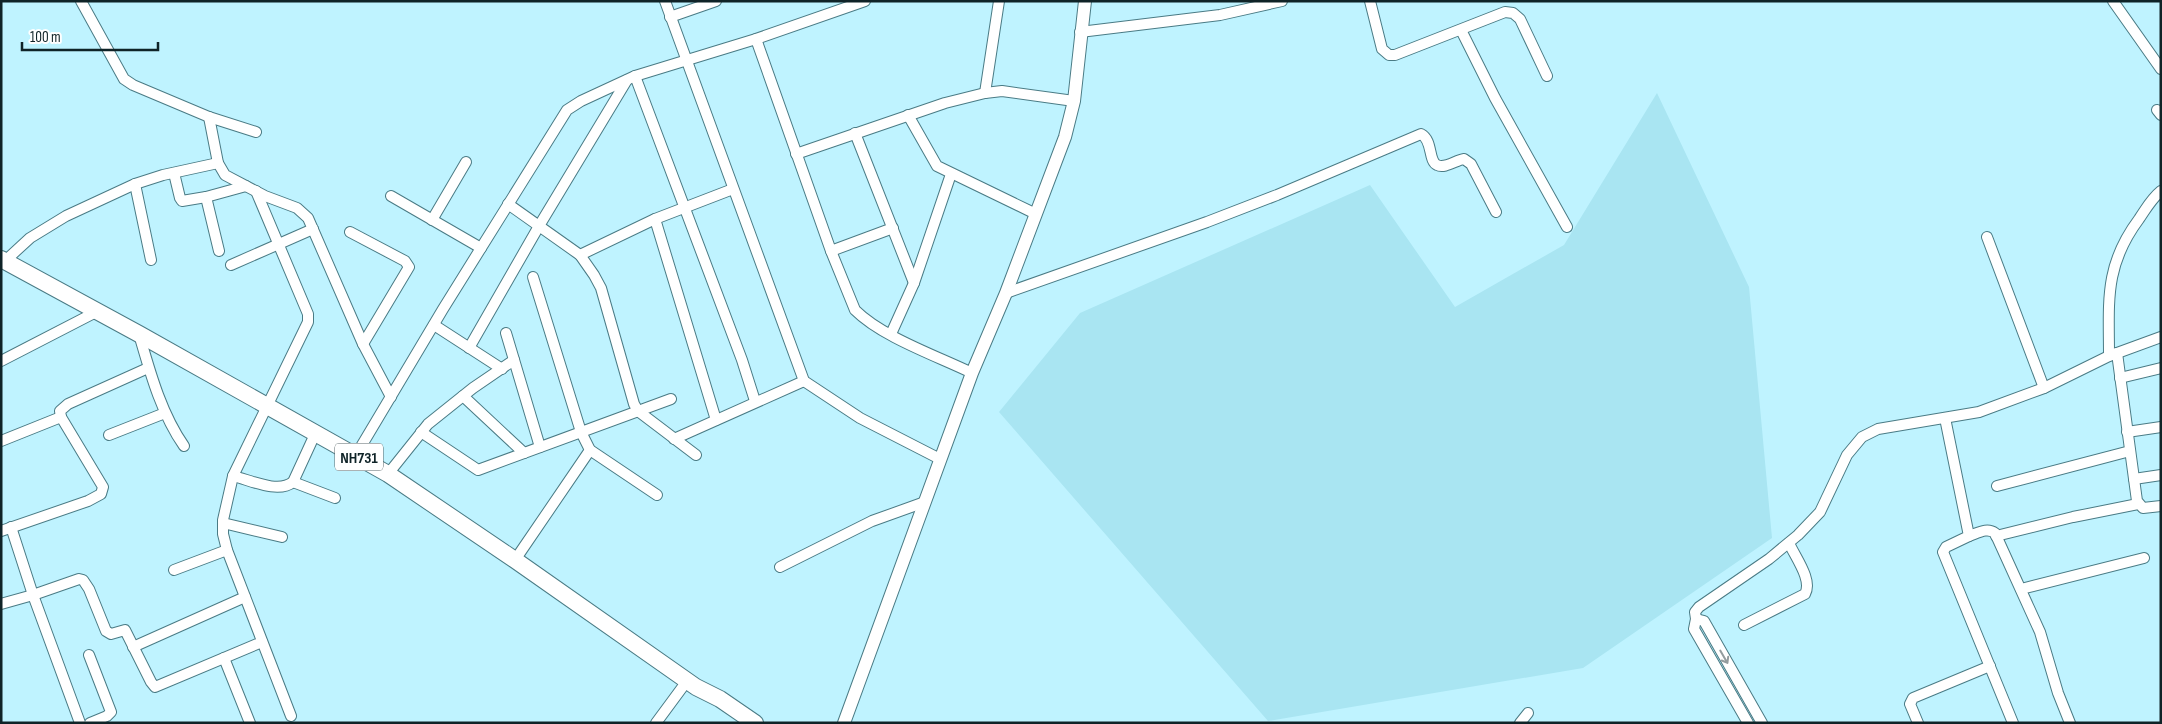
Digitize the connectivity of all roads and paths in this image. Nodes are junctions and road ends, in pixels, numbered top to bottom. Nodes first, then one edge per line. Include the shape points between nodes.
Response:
1 (81, 1) edge
2 (665, 1) edge
3 (716, 1) edge
4 (865, 1) edge
5 (999, 1) edge
6 (1084, 1) edge
7 (1282, 1) edge
8 (1370, 1) edge
9 (2113, 1) edge
10 (670, 17) junction
11 (1461, 30) junction
12 (1080, 32) junction
13 (756, 39) junction
14 (686, 60) junction
15 (2161, 69) edge
16 (1547, 76) dead end
17 (632, 78) junction
18 (985, 93) junction
19 (1074, 100) junction
20 (908, 115) junction
21 (209, 118) junction
22 (256, 132) dead end
23 (854, 133) junction
24 (796, 154) junction
25 (218, 162) junction
26 (466, 162) dead end
27 (174, 173) junction
28 (951, 174) junction
29 (135, 184) junction
30 (246, 186) junction
31 (733, 188) junction
32 (256, 191) junction
33 (2161, 191) edge
34 (391, 196) dead end
35 (206, 197) junction
36 (508, 204) junction
37 (685, 207) junction
38 (1496, 212) dead end
39 (1036, 214) junction
40 (656, 218) junction
41 (432, 220) junction
42 (539, 226) junction
43 (1567, 227) dead end
44 (893, 228) junction
45 (313, 229) junction
46 (350, 232) dead end
47 (1987, 237) dead end
48 (278, 245) junction
49 (481, 248) junction
50 (220, 251) dead end
51 (830, 251) junction
52 (580, 255) junction
53 (3, 260) edge
54 (151, 260) dead end
55 (231, 265) dead end
56 (533, 277) dead end
57 (914, 283) junction
58 (1006, 293) junction
59 (98, 311) junction
60 (434, 324) junction
61 (506, 333) dead end
62 (140, 334) junction
63 (891, 334) junction
64 (2161, 337) edge
65 (363, 344) junction
66 (469, 348) junction
67 (2113, 355) junction
68 (514, 360) junction
69 (1, 361) edge
70 (148, 368) junction
71 (2161, 368) edge
72 (502, 369) junction
73 (972, 373) junction
74 (2120, 378) junction
75 (804, 381) junction
76 (2044, 388) junction
77 (463, 396) junction
78 (391, 397) junction
79 (671, 399) dead end
80 (755, 401) junction
81 (266, 405) junction
82 (638, 411) junction
83 (165, 412) junction
84 (61, 417) junction
85 (1945, 418) junction
86 (716, 420) junction
87 (2161, 427) edge
88 (316, 432) junction
89 (422, 432) junction
90 (581, 432) junction
91 (2128, 432) junction
92 (108, 435) dead end
93 (674, 439) junction
94 (1, 441) edge
95 (184, 446) dead end
96 (540, 447) junction
97 (590, 450) junction
98 (2130, 451) junction
99 (524, 453) junction
100 (356, 455) junction
101 (696, 456) dead end
102 (940, 459) junction
103 (388, 474) junction
104 (2161, 475) edge
105 (233, 476) junction
106 (2134, 479) junction
107 (293, 482) junction
108 (1997, 486) dead end
109 (657, 495) dead end
110 (335, 498) dead end
111 (924, 502) junction
112 (2138, 504) junction
113 (2161, 506) edge
114 (223, 524) junction
115 (6, 529) edge
116 (1969, 536) junction
117 (1996, 536) junction
118 (282, 537) dead end
119 (1789, 543) junction
120 (227, 550) junction
121 (2144, 558) dead end
122 (515, 560) junction
123 (780, 567) dead end
124 (174, 570) dead end
125 (2021, 589) junction
126 (33, 595) junction
127 (245, 597) junction
128 (1, 604) edge
129 (1696, 619) junction
130 (1744, 625) dead end
131 (262, 642) junction
132 (133, 647) junction
133 (89, 655) dead end
134 (224, 658) junction
135 (1990, 666) junction
136 (691, 684) junction
137 (1528, 713) dead end
138 (291, 716) dead end
139 (80, 723) edge
140 (90, 723) edge
141 (250, 723) edge
142 (656, 723) edge
143 (739, 723) edge
144 (755, 723) edge
145 (844, 723) edge
146 (1520, 723) edge
147 (1748, 723) edge
148 (1762, 723) edge
149 (1918, 723) edge
150 (2013, 723) edge
151 (2070, 723) edge

1 - 21 street via 124,79
2 - 10 street
3 - 10 street
4 - 13 street
5 - 18 street
6 - 12 street
7 - 12 street via 1220,15
8 - 11 street via 1382,48 1389,55
9 - 15 street
10 - 14 street
11 - 16 street via 1505,12 1513,13 1520,19
11 - 43 street
12 - 19 street
13 - 14 street
13 - 24 street
14 - 17 street
14 - 31 street
17 - 36 street via 567,110
17 - 37 street
17 - 42 street
18 - 19 street via 1002,91
18 - 20 street
19 - 39 street via 1065,137
20 - 23 street
20 - 28 street via 934,162
21 - 22 street
21 - 25 street
23 - 24 street
23 - 44 street
24 - 51 street
25 - 27 street
25 - 30 street via 225,175
26 - 41 street
27 - 29 street
27 - 35 street via 182,201
28 - 39 street
28 - 57 street
29 - 53 street via 46,227
29 - 54 street
30 - 32 street
30 - 35 street
31 - 37 street
31 - 75 street
32 - 45 street via 302,211
32 - 48 street
33 - 67 street via 2124,239 2111,276
34 - 41 street
35 - 50 street
36 - 42 street
36 - 49 street
37 - 40 street
37 - 80 street
38 - 58 street via 1471,164 1464,159 1438,166 1434,163 1427,139 1421,134 1234,212
39 - 58 street
40 - 52 street
40 - 86 street
41 - 49 street
42 - 52 street
42 - 66 street
44 - 51 street
44 - 57 street
45 - 48 street
45 - 65 street
46 - 65 street via 405,261 409,267
47 - 76 street
48 - 55 street
48 - 81 street via 308,314 308,322
49 - 60 street
51 - 63 street via 854,310
52 - 82 street via 600,288
53 - 59 highway, NH731
56 - 90 street
57 - 63 street
58 - 73 street
59 - 62 highway, NH731
59 - 69 street
60 - 66 street
60 - 78 street
61 - 68 street
62 - 70 street
62 - 81 highway, NH731
63 - 73 street
64 - 67 street
65 - 78 street
66 - 72 street
67 - 74 street
67 - 76 street
68 - 72 street
68 - 96 street
70 - 83 street
70 - 84 street via 62,407
71 - 74 street
72 - 77 street
73 - 102 street
74 - 91 street
75 - 80 street
75 - 102 street via 860,418
76 - 85 street via 1980,412
77 - 89 street
77 - 99 street
78 - 100 street
79 - 82 street
80 - 86 street
81 - 88 highway, NH731
81 - 105 street
82 - 90 street
82 - 93 street
83 - 92 street
83 - 95 street
84 - 94 street
84 - 115 street via 103,491 88,501
85 - 116 street
85 - 119 street via 1878,429 1862,437 1847,455 1820,512
86 - 93 street
87 - 91 street
88 - 100 highway, NH731
88 - 107 street
89 - 99 street via 478,470
89 - 103 street
90 - 96 street
90 - 97 street
91 - 98 street
93 - 101 street
96 - 99 street
97 - 109 street
97 - 122 street
98 - 106 street
98 - 108 street
100 - 103 highway, NH731
102 - 111 street
103 - 122 highway, NH731
104 - 106 street
105 - 107 street via 279,487
105 - 114 street
106 - 112 street
107 - 110 street
111 - 123 street via 872,521
111 - 145 street
112 - 113 street via 2147,509
112 - 117 street via 2073,516
114 - 118 street
114 - 120 street
115 - 126 street
116 - 117 street via 1990,530
116 - 135 street via 1946,546 1942,552
117 - 125 street
119 - 129 street via 1699,608 1695,612
119 - 130 street via 1808,589 1805,594
120 - 124 street
120 - 127 street
121 - 125 street
122 - 136 highway, NH731
125 - 151 street via 2040,632
126 - 128 street
126 - 132 street via 83,580 106,632 111,634 125,630
126 - 139 street
127 - 131 street
127 - 132 street
129 - 147 street via 1694,628
129 -> 148 street via 1704,621
131 - 134 street
131 - 138 street
132 - 134 street via 156,687
133 - 140 street via 111,712
134 - 141 street
135 - 149 street via 1913,698 1910,704
135 - 150 street
136 - 142 street
136 - 143 highway, NH731 via 714,706
136 - 144 highway, NH731
137 - 146 street

